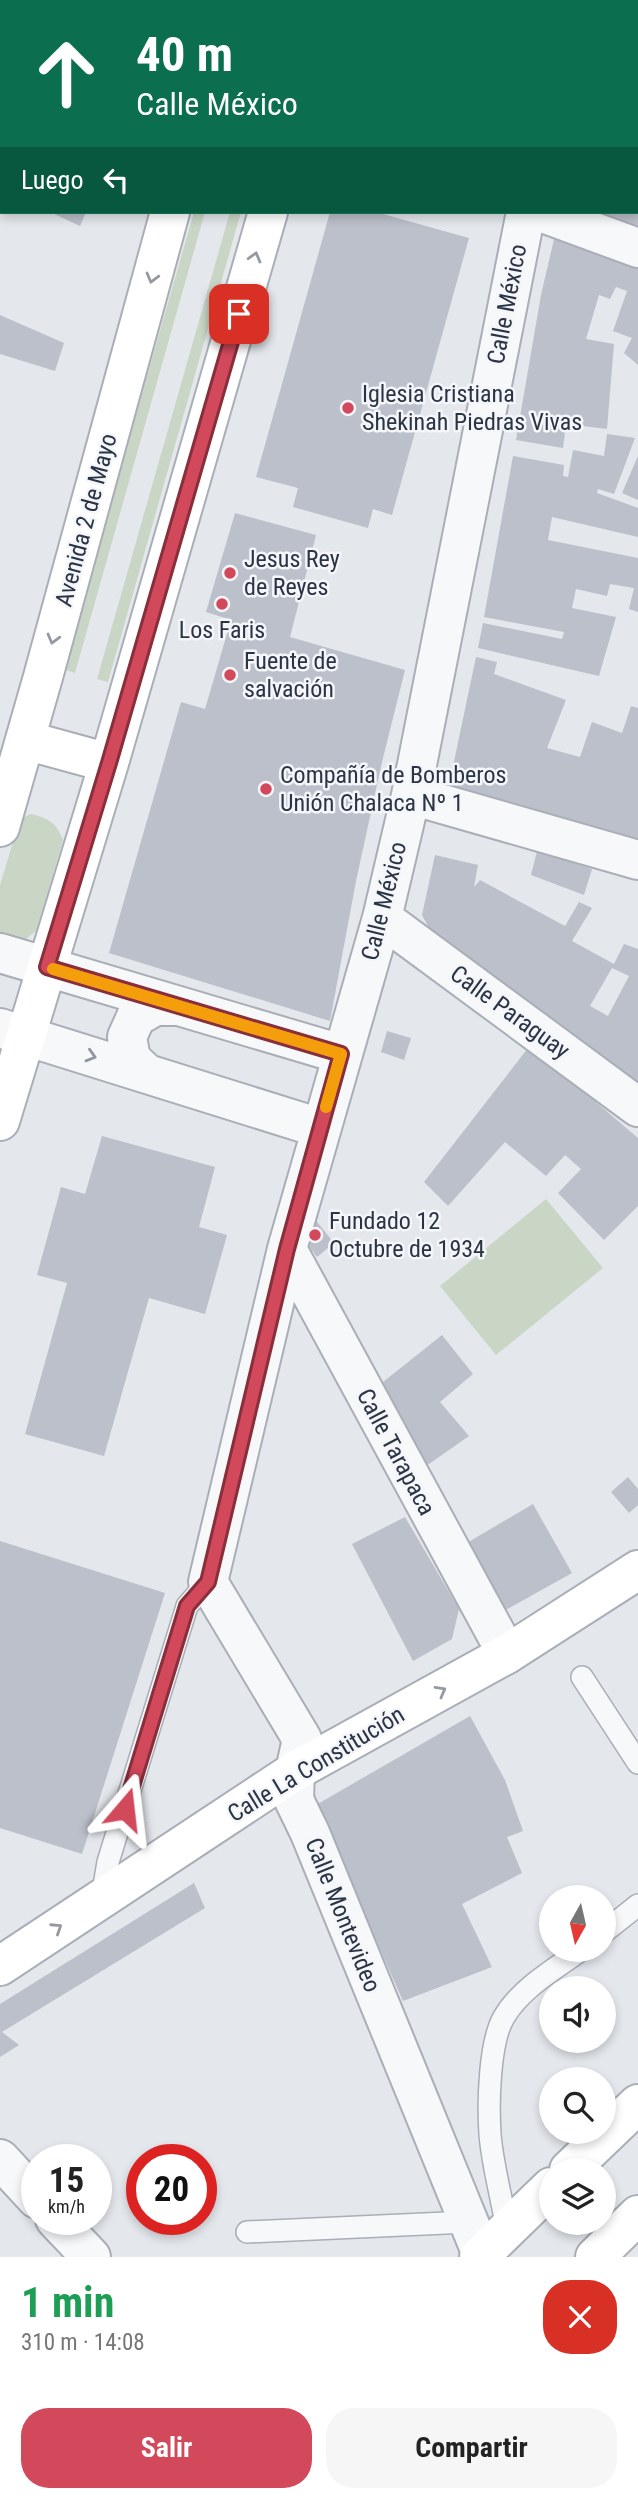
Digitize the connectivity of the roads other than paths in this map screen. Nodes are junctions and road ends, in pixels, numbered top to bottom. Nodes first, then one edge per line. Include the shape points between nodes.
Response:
1 (169, 214) edge
2 (267, 214) edge
3 (526, 214) edge
4 (545, 214) edge
5 (638, 248) edge
6 (25, 740) junction
7 (109, 763) junction
8 (411, 795) junction
9 (0, 827) edge
10 (638, 860) edge
11 (382, 918) junction
12 (0, 953) edge
13 (47, 967) junction
14 (177, 1006) junction
15 (13, 1032) edge
16 (341, 1054) junction
17 (146, 1073) junction
18 (638, 1107) edge
19 (0, 1121) edge
20 (320, 1128) junction
21 (287, 1249) junction
22 (638, 1570) edge
23 (208, 1582) junction
24 (507, 1654) junction
25 (582, 1677) dead end
26 (638, 1763) edge
27 (295, 1771) junction
28 (102, 1898) junction
29 (638, 1905) edge
30 (616, 1922) edge
31 (565, 1962) edge
32 (0, 1966) edge
33 (638, 2104) edge
34 (582, 2158) edge
35 (0, 2159) edge
36 (21, 2182) edge
37 (539, 2197) edge
38 (638, 2215) edge
39 (247, 2232) dead end
40 (70, 2235) edge
41 (484, 2244) edge
42 (91, 2257) edge
43 (595, 2257) edge

1 -> 6 main road, Avenida 2 de Mayo
7 -> 2 main road
3 - 8 street, Calle México
4 - 5 street
6 - 7 main road
6 - 9 main road, Avenida 2 de Mayo
7 - 13 main road
8 - 10 street
8 - 11 street, Calle México
11 - 16 street, Calle México
11 - 18 street, Calle Paraguay
12 - 13 street
13 - 14 street
13 - 15 main road
14 - 16 street
14 - 17 street via 155,1006 136,1017 127,1037 131,1059
15 -> 17 street
15 - 19 main road
16 - 20 street, Calle México
17 - 20 street
20 - 21 street, Calle México
21 - 23 street, Calle México
21 - 24 street, Calle Tarapaca
22 - 24 main road, Calle La Constitución
23 - 27 street, Calle Montevideo via 302,1739
23 - 28 lane via 187,1606 108,1861
27 -> 24 main road, Calle La Constitución
25 - 26 lane
27 - 28 main road, Calle La Constitución
27 - 41 street, Calle Montevideo via 294,1800
32 -> 28 main road, Calle La Constitución
29 - 30 lane
31 - 41 lane via 520,1996 503,2018 495,2041
33 - 34 main road
35 - 36 street
37 - 41 main road
38 - 43 main road
39 - 41 lane
40 - 42 street

